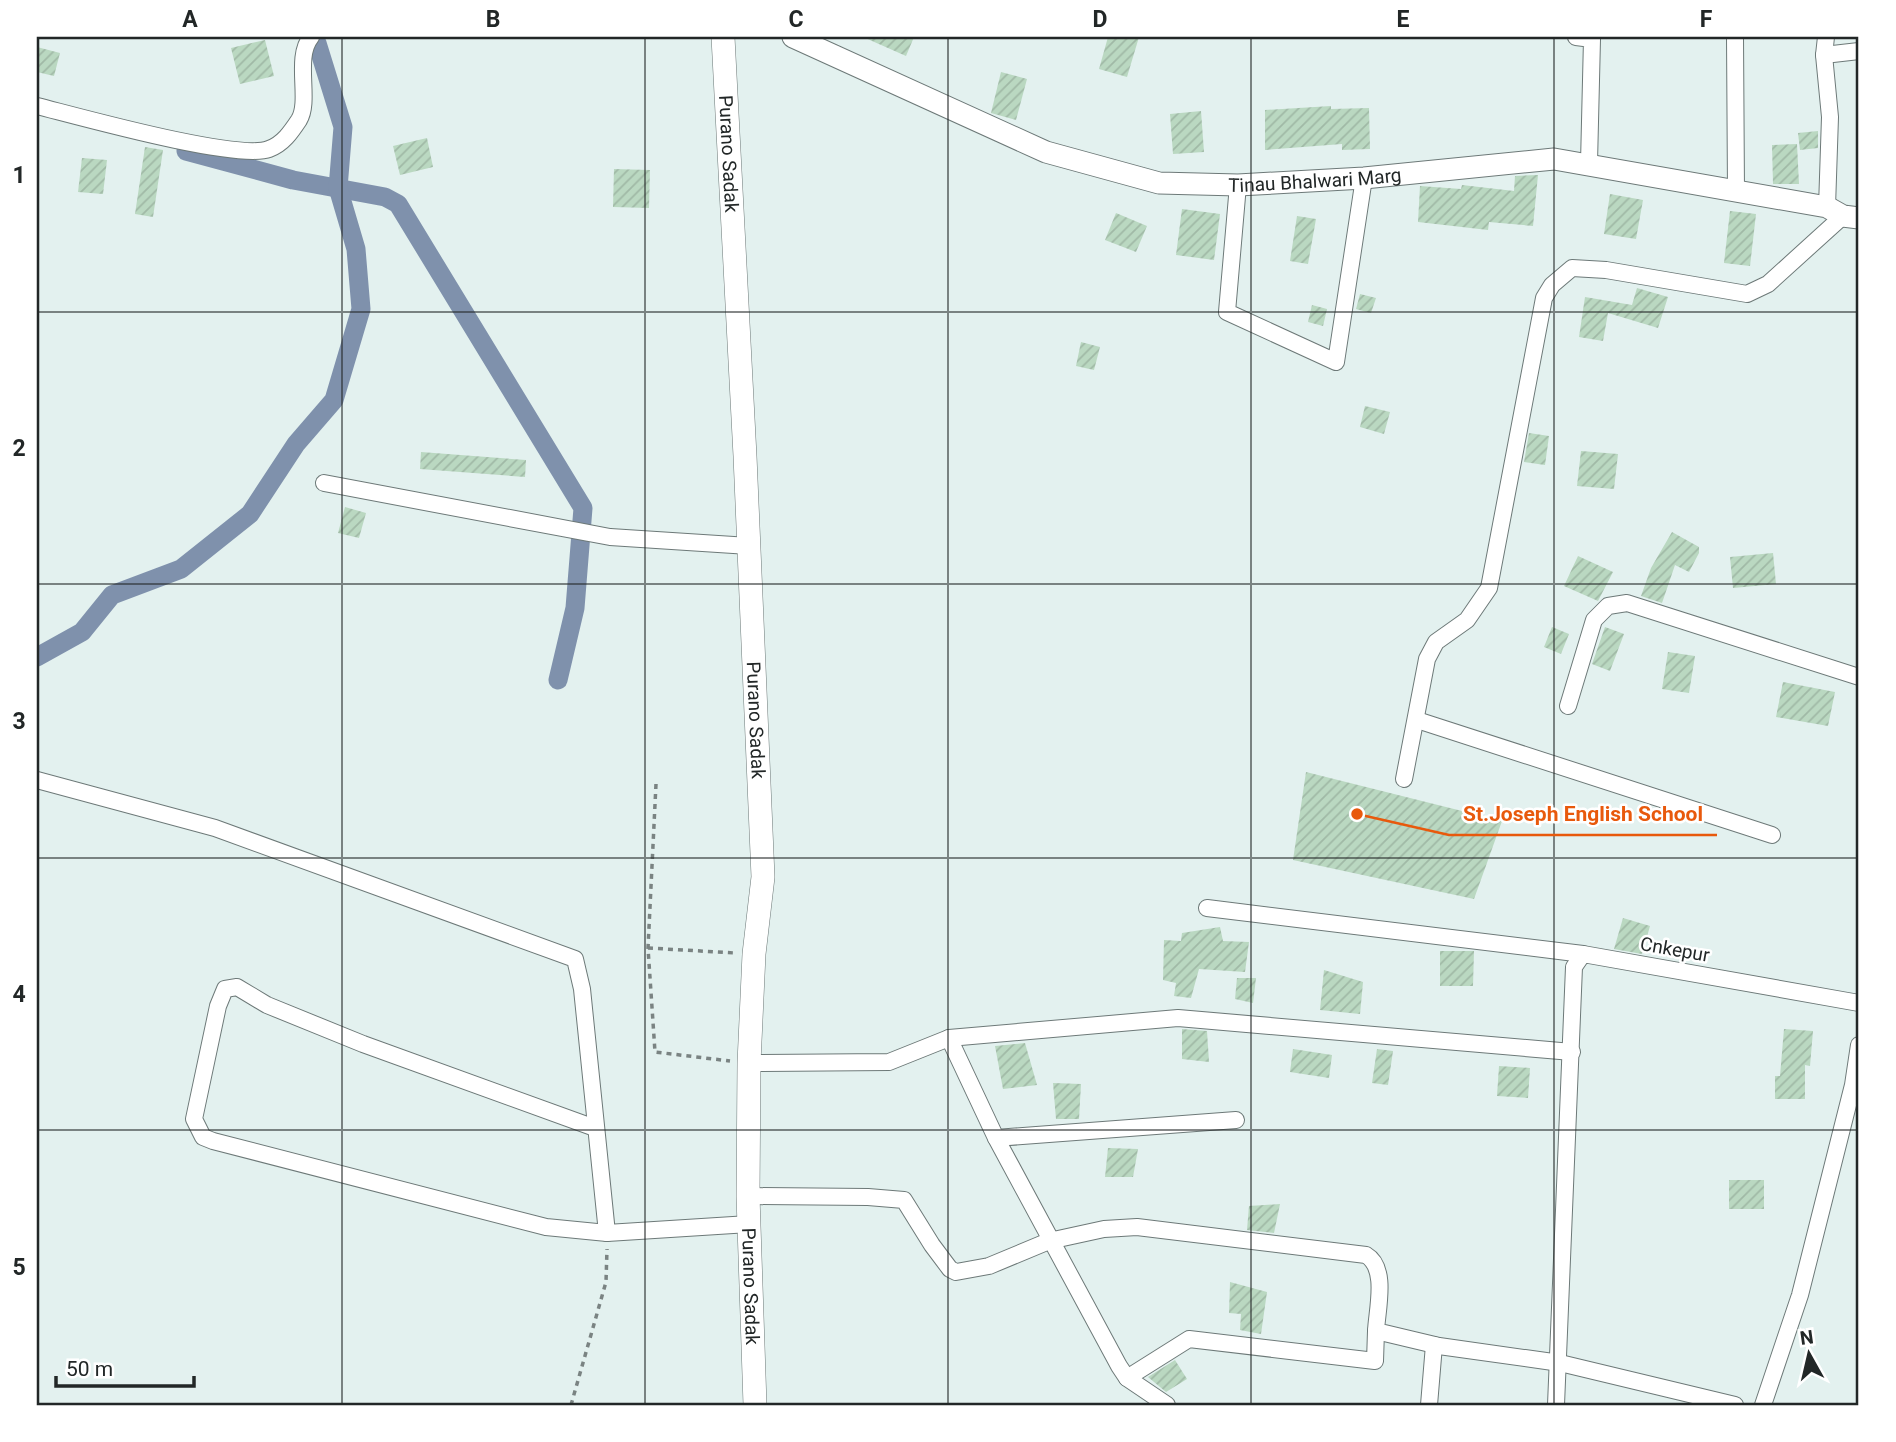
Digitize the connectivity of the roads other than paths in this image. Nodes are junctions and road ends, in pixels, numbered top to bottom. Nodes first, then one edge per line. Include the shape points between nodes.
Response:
1 (312, 37) edge
2 (723, 37) edge
3 (793, 37) edge
4 (1576, 37) edge
5 (1735, 37) edge
6 (1826, 37) edge
7 (1593, 38) edge
8 (1859, 51) edge
9 (1824, 55) junction
10 (37, 106) edge
11 (1589, 163) junction
12 (1364, 178) junction
13 (1238, 185) junction
14 (1736, 192) junction
15 (1843, 214) edge
16 (324, 484) dead end
17 (749, 547) junction
18 (1859, 677) edge
19 (1568, 706) dead end
20 (1417, 720) junction
21 (1404, 779) dead end
22 (37, 780) edge
23 (1772, 835) dead end
24 (1207, 908) dead end
25 (1583, 954) junction
26 (1859, 1003) edge
27 (949, 1038) junction
28 (1859, 1045) edge
29 (1572, 1052) junction
30 (749, 1063) junction
31 (1856, 1085) edge
32 (1236, 1120) dead end
33 (595, 1128) junction
34 (996, 1138) junction
35 (748, 1196) junction
36 (749, 1224) junction
37 (607, 1233) junction
38 (1049, 1241) junction
39 (1376, 1331) junction
40 (1434, 1345) junction
41 (1560, 1363) junction
42 (1127, 1378) junction
43 (1707, 1402) edge
44 (755, 1405) edge
45 (1167, 1405) edge
46 (1429, 1405) edge
47 (1556, 1405) edge
48 (1735, 1405) edge
49 (1763, 1405) edge

1 - 10 street via 304,50 301,116 288,135 269,149 248,152 134,131
2 - 17 main road, Purano Sadak
3 - 13 street, Tinau Bhalwari Marg via 1046,152 1159,183
4 - 7 street
5 - 14 street
6 - 9 street
7 - 11 street
8 - 9 street
9 - 15 street
11 - 12 street, Tinau Bhalwari Marg via 1554,159
11 - 14 street, Tinau Bhalwari Marg
12 - 13 street, Tinau Bhalwari Marg
12 - 13 street via 1336,362 1227,312
14 - 15 street, Tinau Bhalwari Marg
15 - 20 street via 1768,284 1748,294 1572,268 1552,285 1544,298 1489,588 1467,620 1436,642 1427,659
16 - 17 street via 610,537
17 - 30 main road, Purano Sadak via 763,877
18 - 19 street via 1627,603 1608,606 1594,620
20 - 21 street
20 - 23 street
22 - 33 street via 215,828 575,959
24 - 25 street, Cnkepur
25 - 26 street, Cnkepur
25 - 29 street via 1574,967
27 - 29 street via 1178,1018
27 - 30 street via 889,1062
27 - 34 street
28 - 31 street
29 - 41 street
30 - 35 main road, Purano Sadak
31 - 49 street via 1800,1295
32 - 34 street
33 - 37 street
33 - 37 street via 363,1044 267,1005 237,986 225,989 218,1006 194,1119 203,1137 213,1141 506,1218
34 - 38 street
35 - 36 main road, Purano Sadak
35 - 38 street via 904,1200 932,1245 956,1272 989,1266
36 - 37 street
36 - 44 main road, Purano Sadak
38 - 39 street via 1137,1227 1366,1255 1374,1259 1379,1274
38 - 42 street
39 - 40 street
39 - 42 street via 1375,1361 1189,1339
40 - 41 street
40 - 46 street
41 - 43 street
41 - 47 street
42 - 45 street
43 - 48 street

